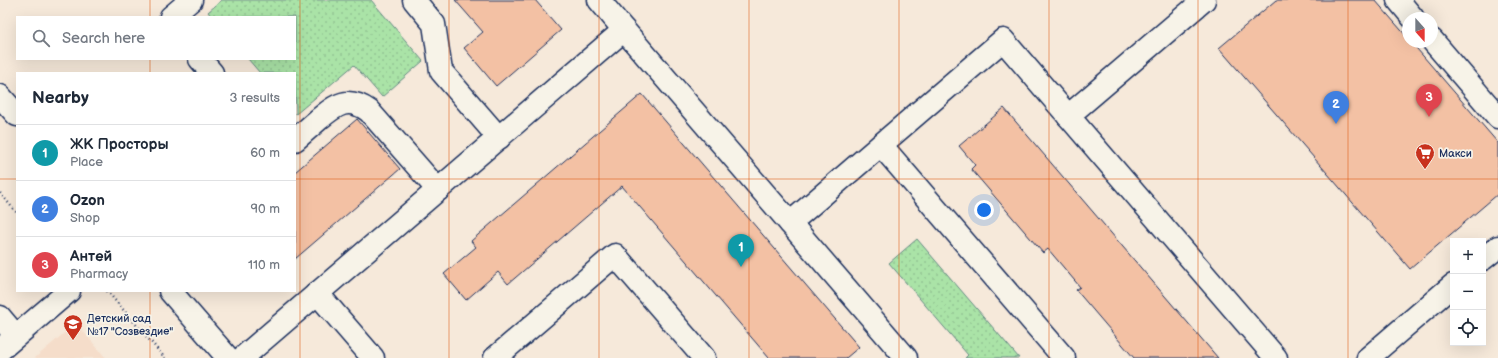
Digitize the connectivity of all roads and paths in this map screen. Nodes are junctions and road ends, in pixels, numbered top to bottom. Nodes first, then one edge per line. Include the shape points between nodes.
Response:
1 (191, 0) edge
2 (414, 0) edge
3 (599, 0) edge
4 (1204, 0) edge
5 (1398, 0) edge
6 (1408, 12) edge
7 (172, 16) edge
8 (624, 30) junction
9 (1438, 47) edge
10 (201, 60) edge
11 (211, 72) edge
12 (0, 96) edge
13 (16, 114) edge
14 (1068, 116) junction
15 (1498, 117) edge
16 (499, 138) junction
17 (296, 139) edge
18 (881, 145) junction
19 (438, 190) junction
20 (0, 193) edge
21 (16, 212) edge
22 (790, 223) junction
23 (1498, 247) edge
24 (1486, 257) edge
25 (1450, 288) edge
26 (67, 292) edge
27 (108, 292) edge
28 (171, 292) edge
29 (317, 293) junction
30 (0, 317) edge
31 (8, 343) edge
32 (165, 358) edge
33 (228, 358) edge
34 (242, 358) edge
35 (373, 358) edge
36 (495, 358) edge
37 (704, 358) edge
38 (906, 358) edge
39 (1064, 358) edge
40 (1276, 358) edge
41 (1368, 358) edge

1 - 7 street
2 - 16 street via 434,24 441,71
3 - 8 street
4 - 14 street
5 - 6 street
8 - 16 street
8 - 22 street
9 - 15 street
10 - 11 street
12 - 13 street
14 - 18 street via 1003,40
14 - 40 street
16 - 19 street
17 - 19 street via 333,107 347,103 361,105 370,111
18 - 22 street
18 - 39 street
19 - 29 street
20 - 21 path
22 - 38 street
23 - 24 street
25 - 41 street
26 - 31 street
27 - 32 path
28 - 33 street
29 - 34 street
29 - 35 street
30 - 31 street
36 - 37 street via 616,255

